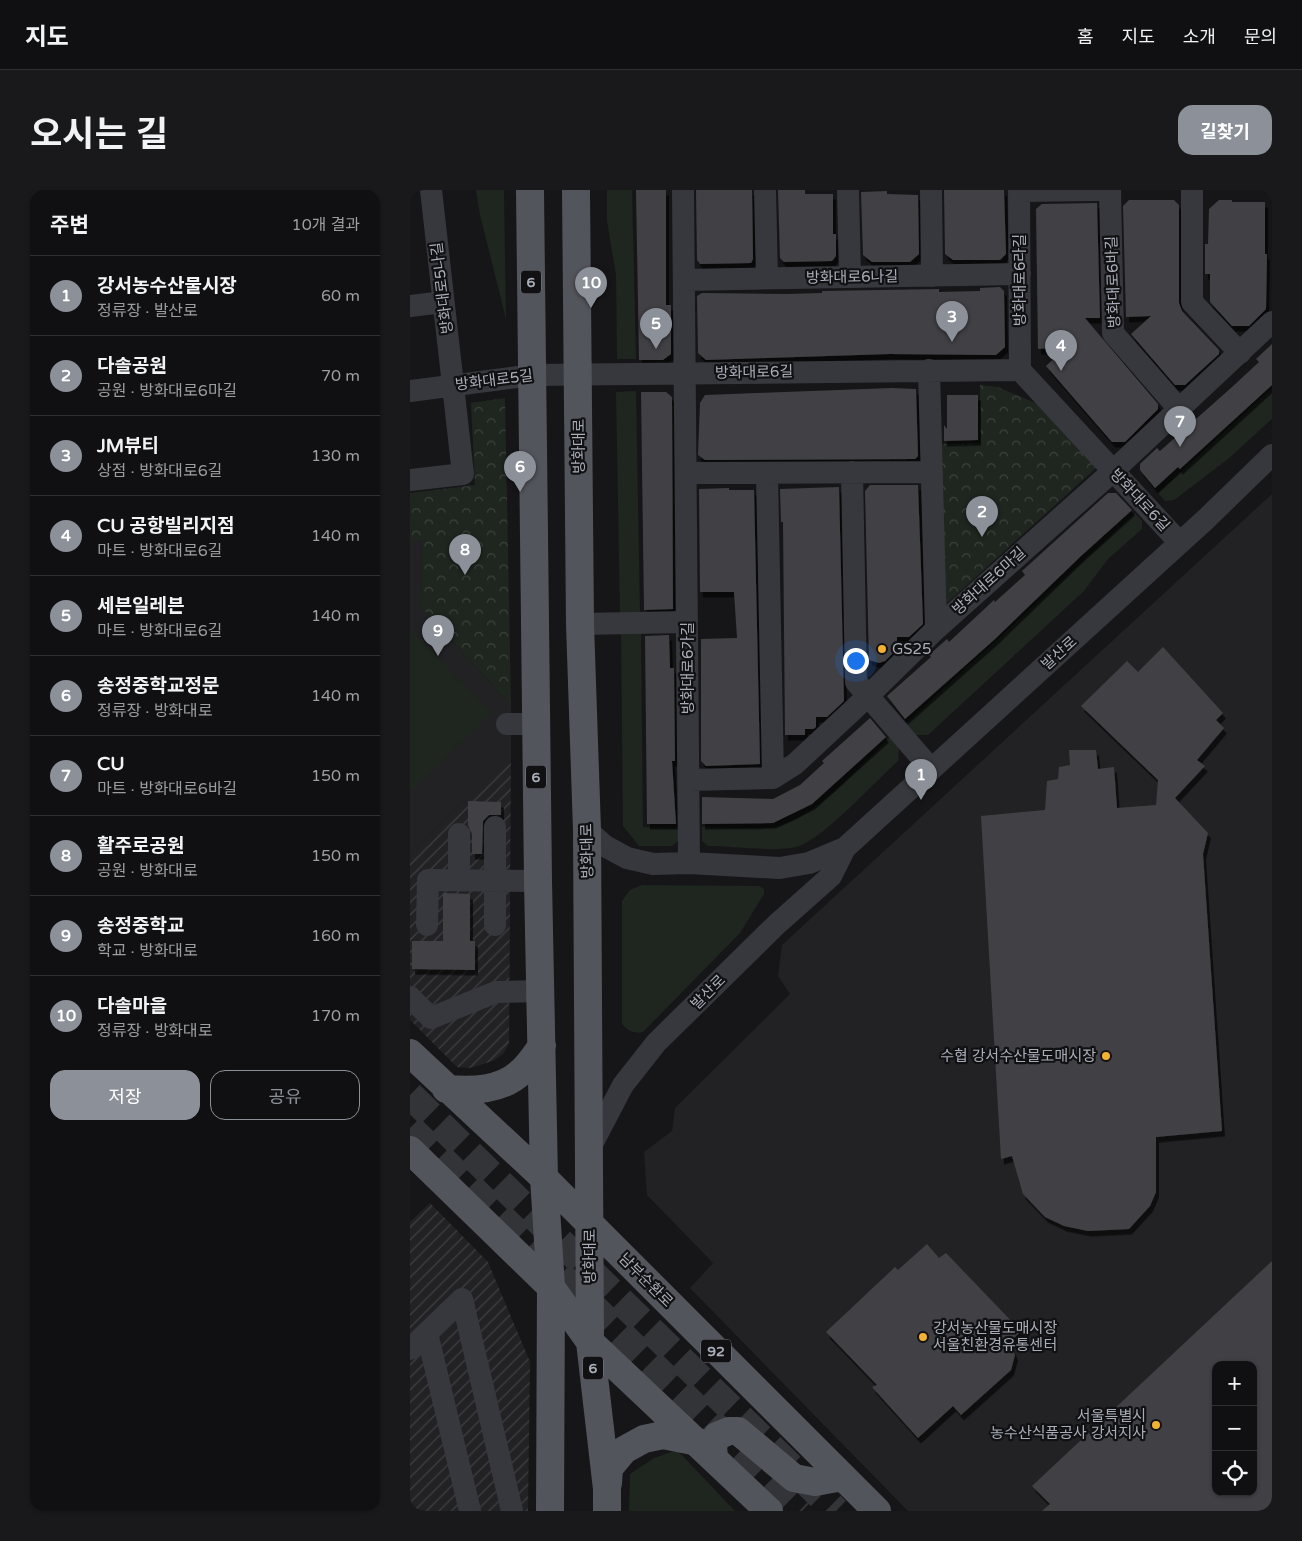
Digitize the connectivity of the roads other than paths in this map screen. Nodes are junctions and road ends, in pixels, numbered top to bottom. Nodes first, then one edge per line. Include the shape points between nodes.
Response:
1 (430, 190) edge
2 (530, 190) edge
3 (576, 190) edge
4 (683, 190) edge
5 (766, 190) edge
6 (848, 190) edge
7 (930, 190) edge
8 (1019, 190) edge
9 (1097, 190) edge
10 (1110, 190) edge
11 (1192, 190) edge
12 (1020, 274) junction
13 (932, 276) junction
14 (850, 277) junction
15 (767, 278) junction
16 (684, 280) junction
17 (443, 302) junction
18 (410, 306) edge
19 (1272, 322) edge
20 (1240, 353) junction
21 (929, 370) junction
22 (1020, 370) junction
23 (578, 373) junction
24 (685, 373) junction
25 (532, 375) junction
26 (453, 385) junction
27 (410, 391) edge
28 (1179, 410) junction
29 (1272, 455) edge
30 (1113, 471) junction
31 (852, 472) junction
32 (931, 472) junction
33 (686, 473) junction
34 (767, 473) junction
35 (410, 480) edge
36 (1180, 543) junction
37 (687, 622) junction
38 (580, 624) junction
39 (936, 629) junction
40 (868, 696) junction
41 (507, 724) dead end
42 (535, 724) junction
43 (932, 769) junction
44 (773, 778) junction
45 (688, 780) junction
46 (495, 827) dead end
47 (588, 830) junction
48 (459, 834) dead end
49 (844, 848) junction
50 (689, 863) junction
51 (459, 880) junction
52 (495, 881) junction
53 (538, 881) junction
54 (427, 925) dead end
55 (495, 925) dead end
56 (541, 991) junction
57 (410, 997) edge
58 (542, 1046) junction
59 (410, 1053) edge
60 (446, 1089) junction
61 (410, 1150) edge
62 (588, 1150) junction
63 (544, 1178) junction
64 (590, 1224) junction
65 (551, 1287) junction
66 (427, 1333) junction
67 (590, 1342) junction
68 (410, 1349) edge
69 (706, 1450) junction
70 (843, 1477) junction
71 (607, 1500) edge
72 (470, 1511) edge
73 (512, 1511) edge
74 (550, 1511) edge
75 (769, 1511) edge
76 (877, 1511) edge

1 - 17 street, 방화대로5나길
2 - 25 main road, 6
3 - 23 main road, 방화대로
4 - 16 street
5 - 15 street
6 - 14 street
7 - 13 street
8 - 9 street, 방화대로6라길
8 - 12 street, 방화대로6라길
10 - 28 street, 방화대로6바길 via 1112,332
11 - 20 street via 1192,302
12 - 13 street, 방화대로6나길
12 - 22 street, 방화대로6라길
13 - 14 street, 방화대로6나길
14 - 15 street, 방화대로6나길
15 - 16 street, 방화대로6나길
16 - 24 street
17 - 18 street
17 - 26 street, 방화대로5나길
19 - 20 street
20 - 28 street
21 - 22 street, 방화대로6길
21 - 24 street, 방화대로6길
21 - 32 street
22 - 30 street, 방화대로6길
23 - 24 street, 방화대로6길
23 - 25 street, 방화대로5길
23 - 38 main road, 방화대로
24 - 33 street, 방화대로6가길
25 - 26 street, 방화대로5길
25 - 42 main road, 6
26 - 27 street, 방화대로5길
26 - 35 street, 방화대로5나길 via 463,474
28 - 30 street
29 - 36 street, 발산로 / 6
30 - 36 street, 방화대로6길
30 - 39 street, 방화대로6마길
31 - 32 street
31 - 34 street
31 - 40 street via 856,682
32 - 39 street
33 - 34 street
33 - 37 street, 방화대로6가길
34 - 44 street
36 - 43 street, 발산로 / 6
37 - 38 street
37 - 45 street, 방화대로6가길
38 - 47 main road, 방화대로
39 - 40 street, 방화대로6마길
40 - 43 street
40 - 44 street, 방화대로6마길 via 815,747
41 - 42 street
42 - 53 main road, 6
43 - 49 street, 발산로 / 6
44 - 45 street
45 - 50 street, 방화대로6가길
46 - 52 street
47 - 50 street, 발산로 / 6 via 605,846 627,858 653,864
47 - 62 main road, 방화대로
48 - 51 street
49 - 50 street, 발산로 / 6 via 809,863 780,868
49 - 62 street, 발산로 / 6 via 830,876 656,1043 623,1085
51 - 52 street
51 - 54 street via 428,880
52 - 53 street
52 - 55 street
53 - 56 main road, 6
56 - 57 street via 496,992 431,1018
56 - 58 main road, 6
58 - 60 main road via 522,1072 494,1087 472,1091
58 - 63 main road, 6
59 - 60 main road, 남부순환로 / 92
60 - 63 main road, 남부순환로 / 92
61 - 65 main road
62 - 64 main road, 방화대로 / 6
63 - 64 main road, 남부순환로 / 92
63 - 65 main road, 6
64 - 67 main road, 방화대로 / 6
64 - 70 main road, 남부순환로 / 92
65 - 67 main road
65 - 74 main road, 6
66 - 68 street
66 - 72 street
66 - 73 street via 462,1299
67 - 69 main road
67 - 71 main road, 방화대로 / 6
69 - 70 main road via 717,1436 738,1431 794,1478 815,1482
69 - 71 main road via 663,1435 644,1439 624,1450 609,1468
69 - 75 main road
70 - 76 main road, 남부순환로 / 92

